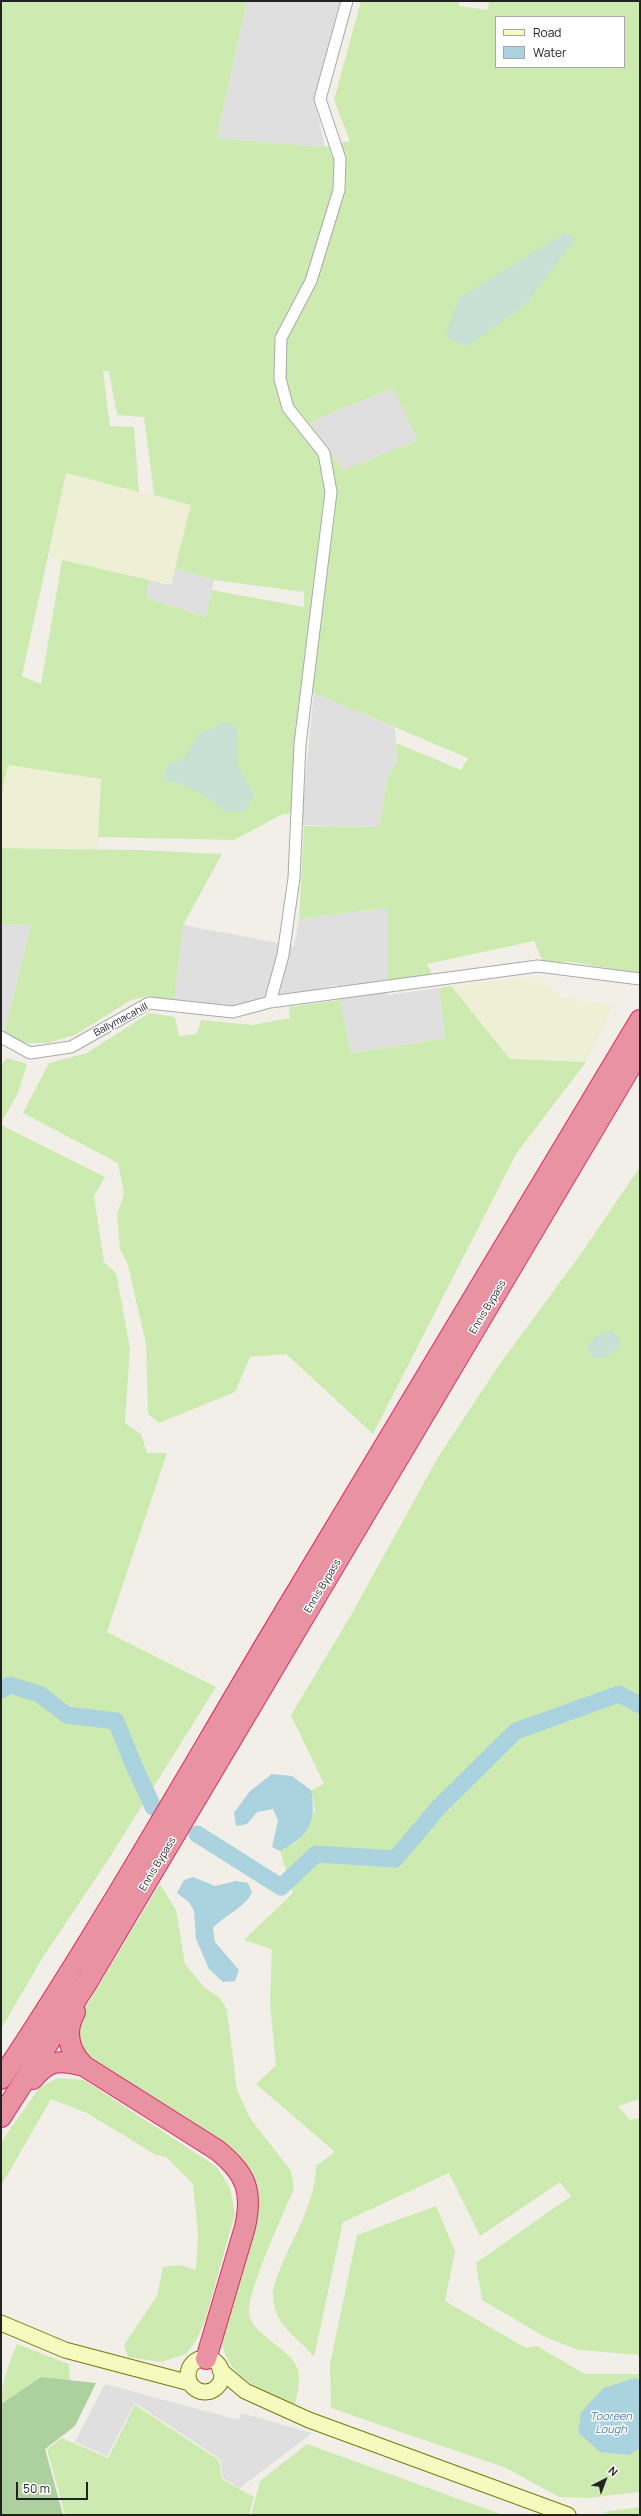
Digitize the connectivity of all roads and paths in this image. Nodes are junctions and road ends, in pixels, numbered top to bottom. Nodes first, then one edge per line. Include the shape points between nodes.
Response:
1 (347, 1) edge
2 (640, 979) edge
3 (270, 1002) junction
4 (640, 1020) edge
5 (1, 1037) edge
6 (640, 1051) edge
7 (88, 1981) junction
8 (84, 2066) junction
9 (1, 2079) edge
10 (1, 2117) edge
11 (1, 2122) edge
12 (1, 2323) edge
13 (206, 2364) junction
14 (160, 2374) junction
15 (190, 2383) junction
16 (215, 2388) junction
17 (245, 2391) junction
18 (568, 2515) edge

1 - 3 street via 320,99 340,158 339,190 311,281 282,338 280,379 288,408 324,453 331,492 300,744 294,878 283,955
2 - 3 street, Ballymacahill via 538,966
3 - 5 street, Ballymacahill via 233,1012 149,1003 71,1046 30,1053
4 - 9 highway, Ennis Bypass via 174,1801 42,2018
6 - 7 highway, Ennis Bypass
7 - 8 highway via 68,2033 73,2052
7 - 10 highway, Ennis Bypass
8 - 11 highway via 61,2061 41,2069
8 - 13 highway via 217,2150 230,2160 246,2183 249,2208 245,2227
12 - 14 main road via 65,2350
13 - 14 main road
13 - 15 main road via 188,2376
13 - 16 main road via 221,2377
13 - 17 main road
14 - 15 main road
15 - 16 main road via 202,2392
16 - 17 main road
17 - 18 main road via 309,2420

